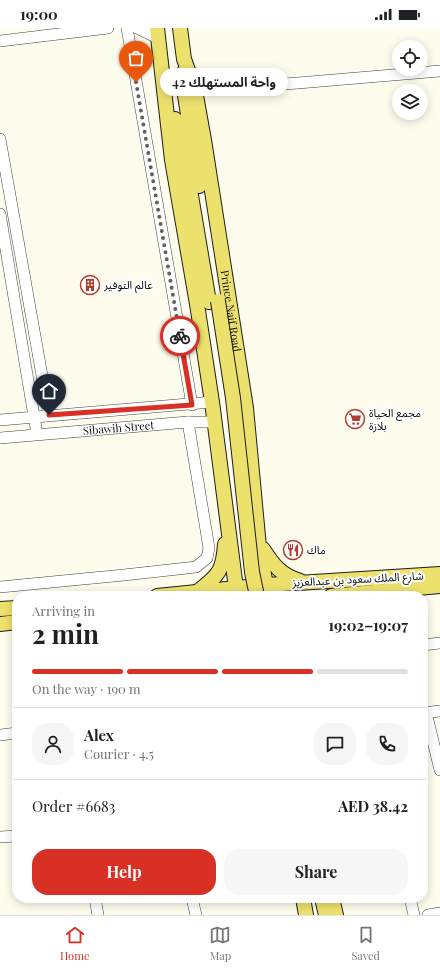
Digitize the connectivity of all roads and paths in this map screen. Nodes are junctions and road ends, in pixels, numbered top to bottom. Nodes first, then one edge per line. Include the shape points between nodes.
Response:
1 (108, 28) edge
2 (127, 28) edge
3 (137, 28) edge
4 (180, 28) edge
5 (158, 33) edge
6 (0, 41) edge
7 (184, 59) junction
8 (162, 62) junction
9 (440, 71) edge
10 (194, 90) junction
11 (0, 139) edge
12 (0, 214) edge
13 (6, 280) edge
14 (214, 302) junction
15 (212, 402) junction
16 (192, 405) junction
17 (49, 415) junction
18 (35, 417) junction
19 (0, 420) edge
20 (188, 422) junction
21 (214, 422) junction
22 (37, 434) junction
23 (0, 438) edge
24 (227, 521) junction
25 (259, 543) junction
26 (440, 574) edge
27 (304, 582) junction
28 (440, 586) edge
29 (0, 587) edge
30 (267, 590) edge
31 (198, 591) edge
32 (240, 591) edge
33 (240, 591) edge
34 (255, 591) edge
35 (386, 591) edge
36 (12, 608) edge
37 (0, 609) edge
38 (12, 623) edge
39 (0, 624) edge
40 (440, 643) edge
41 (428, 644) edge
42 (440, 711) edge
43 (428, 712) edge
44 (428, 724) edge
45 (12, 734) edge
46 (0, 735) edge
47 (440, 770) edge
48 (12, 836) edge
49 (0, 837) edge
50 (96, 903) edge
51 (193, 903) edge
52 (304, 903) edge
53 (313, 903) edge
54 (323, 903) edge
55 (333, 903) edge
56 (411, 903) edge
57 (440, 913) edge
58 (98, 915) edge
59 (196, 915) edge
60 (306, 915) edge
61 (316, 915) edge
62 (326, 915) edge
63 (336, 915) edge
64 (414, 915) edge
65 (428, 915) edge

1 - 6 street
2 - 16 street
3 - 5 street
4 - 7 main road, Prince Naif Road
5 - 8 main road
7 - 10 main road, Prince Naif Road
7 - 14 main road via 184,89
8 - 14 main road
8 - 15 main road via 172,160
9 - 10 street
10 - 25 main road, Prince Naif Road via 246,408
11 - 17 street
12 - 13 street
13 - 18 street
14 - 32 main road
14 - 34 main road, bridge via 233,398
15 - 16 street, Sibawih Street
15 - 21 main road
16 - 17 street, Sibawih Street
17 - 18 street, Sibawih Street
18 - 19 street, Sibawih Street
18 - 22 street
20 - 21 street, Sibawih Street
20 - 22 street, Sibawih Street
20 - 29 street via 209,548 207,558 196,567
21 - 24 main road
22 - 23 street, Sibawih Street
24 - 31 main road via 221,570
24 - 33 main road
25 - 27 main road via 274,566 288,577
25 - 30 main road, Prince Naif Road
26 - 27 main road, شارع الملك سعود بن عبدالعزيز
27 - 30 main road, شارع الملك سعود بن عبدالعزيز
28 - 35 main road, شارع الملك سعود بن عبدالعزيز
36 - 37 main road
38 - 39 main road
40 - 41 street
42 - 43 street
44 - 47 street
45 - 46 street
48 - 49 street
50 - 58 street
51 - 59 street
52 - 60 main road
53 - 61 main road
54 - 62 main road
55 - 63 main road
56 - 64 street
57 - 65 street

